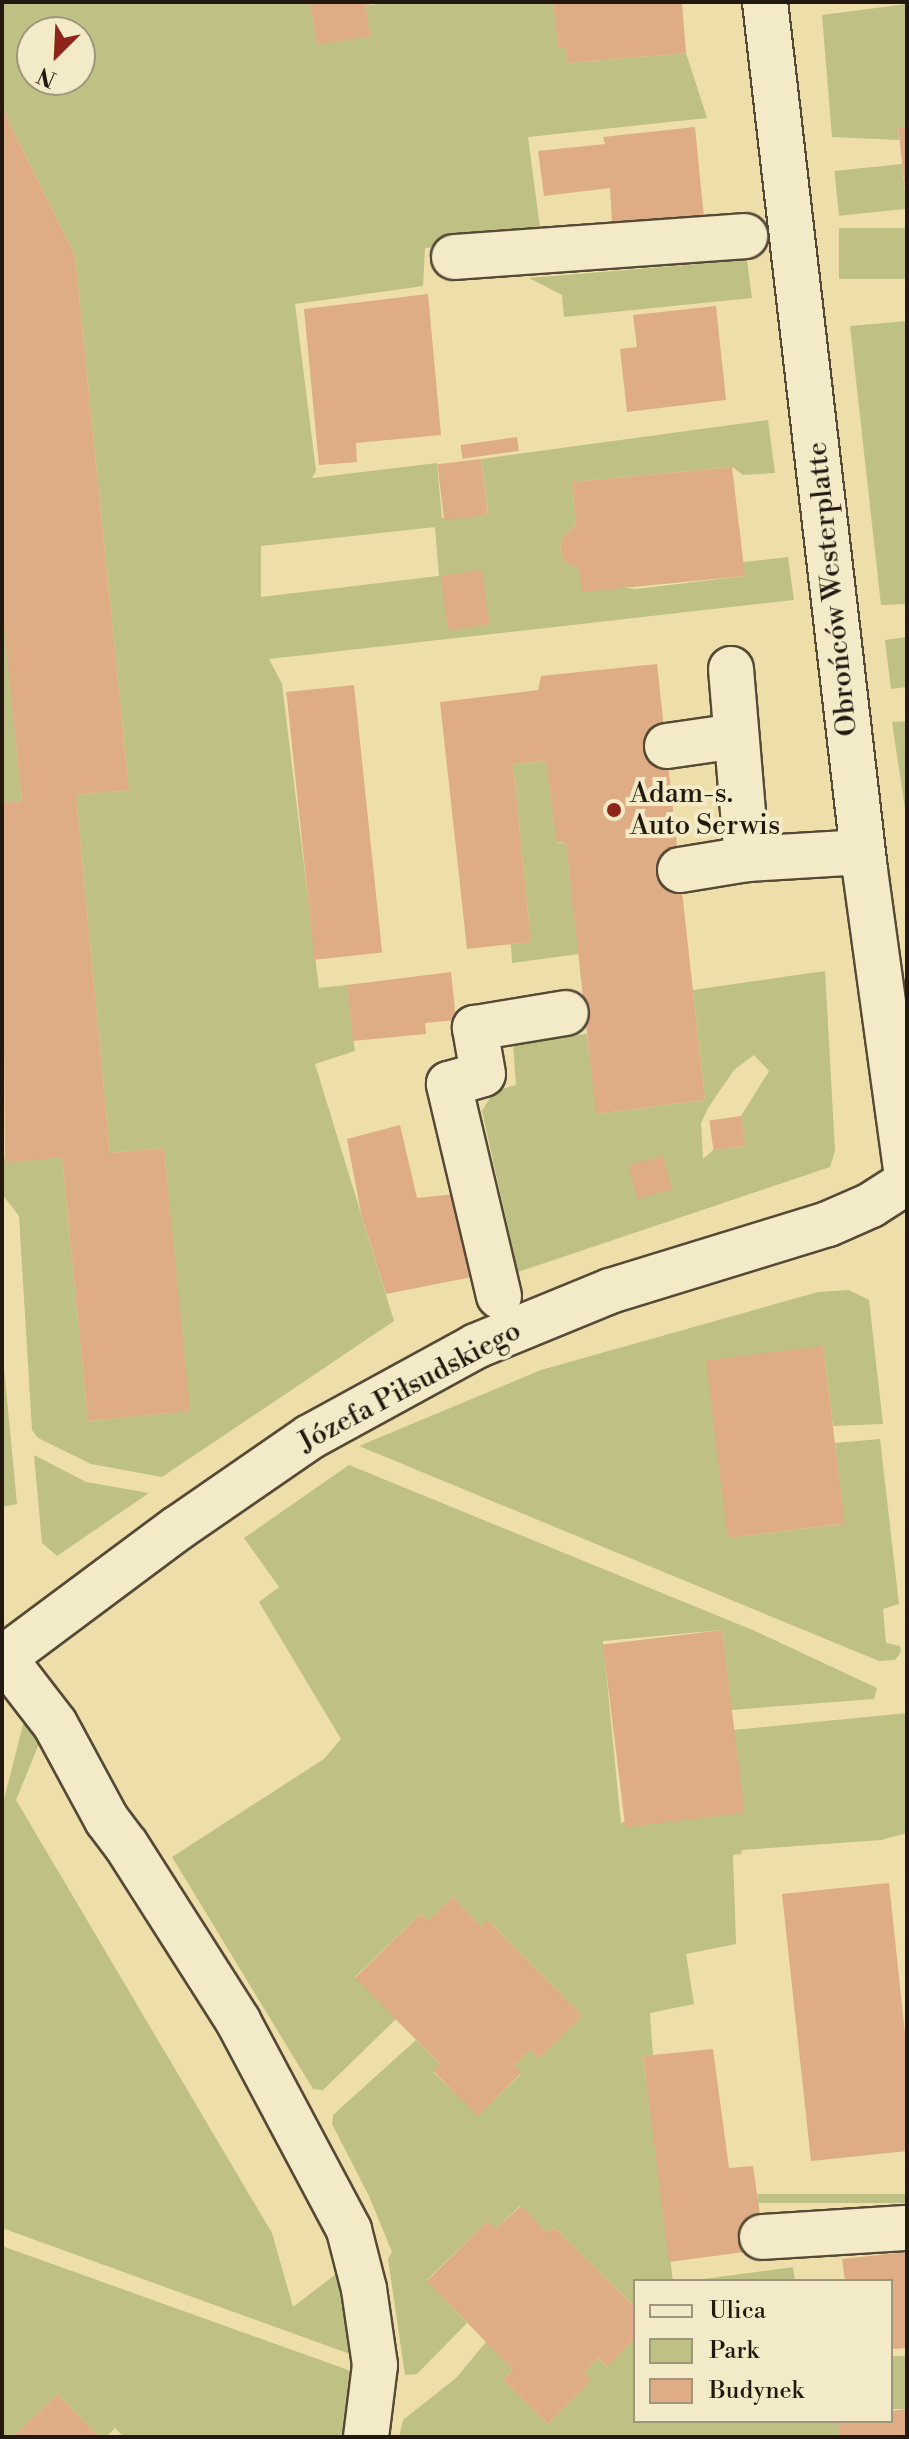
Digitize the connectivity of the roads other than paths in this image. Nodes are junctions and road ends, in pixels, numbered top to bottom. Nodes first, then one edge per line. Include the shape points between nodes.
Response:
1 (765, 2) edge
2 (745, 236) dead end
3 (454, 257) dead end
4 (731, 669) dead end
5 (736, 736) junction
6 (667, 746) dead end
7 (863, 852) junction
8 (747, 859) junction
9 (680, 870) dead end
10 (566, 1013) dead end
11 (907, 1179) edge
12 (499, 1296) dead end
13 (3, 1658) edge
14 (907, 2228) edge
15 (762, 2237) dead end
16 (366, 2437) edge

1 - 7 street, Obrońców Westerplatte
2 - 3 street
4 - 5 street
5 - 6 street
5 - 8 street
7 - 8 street
7 - 11 street, Obrońców Westerplatte
8 - 9 street
10 - 12 street via 475,1028 483,1074 449,1084
11 - 13 street, Józefa Piłsudskiego via 871,1205 828,1224 610,1291 476,1346 310,1437
13 - 16 street via 55,1724 107,1820 238,2021 349,2230 364,2289 376,2378
14 - 15 street

